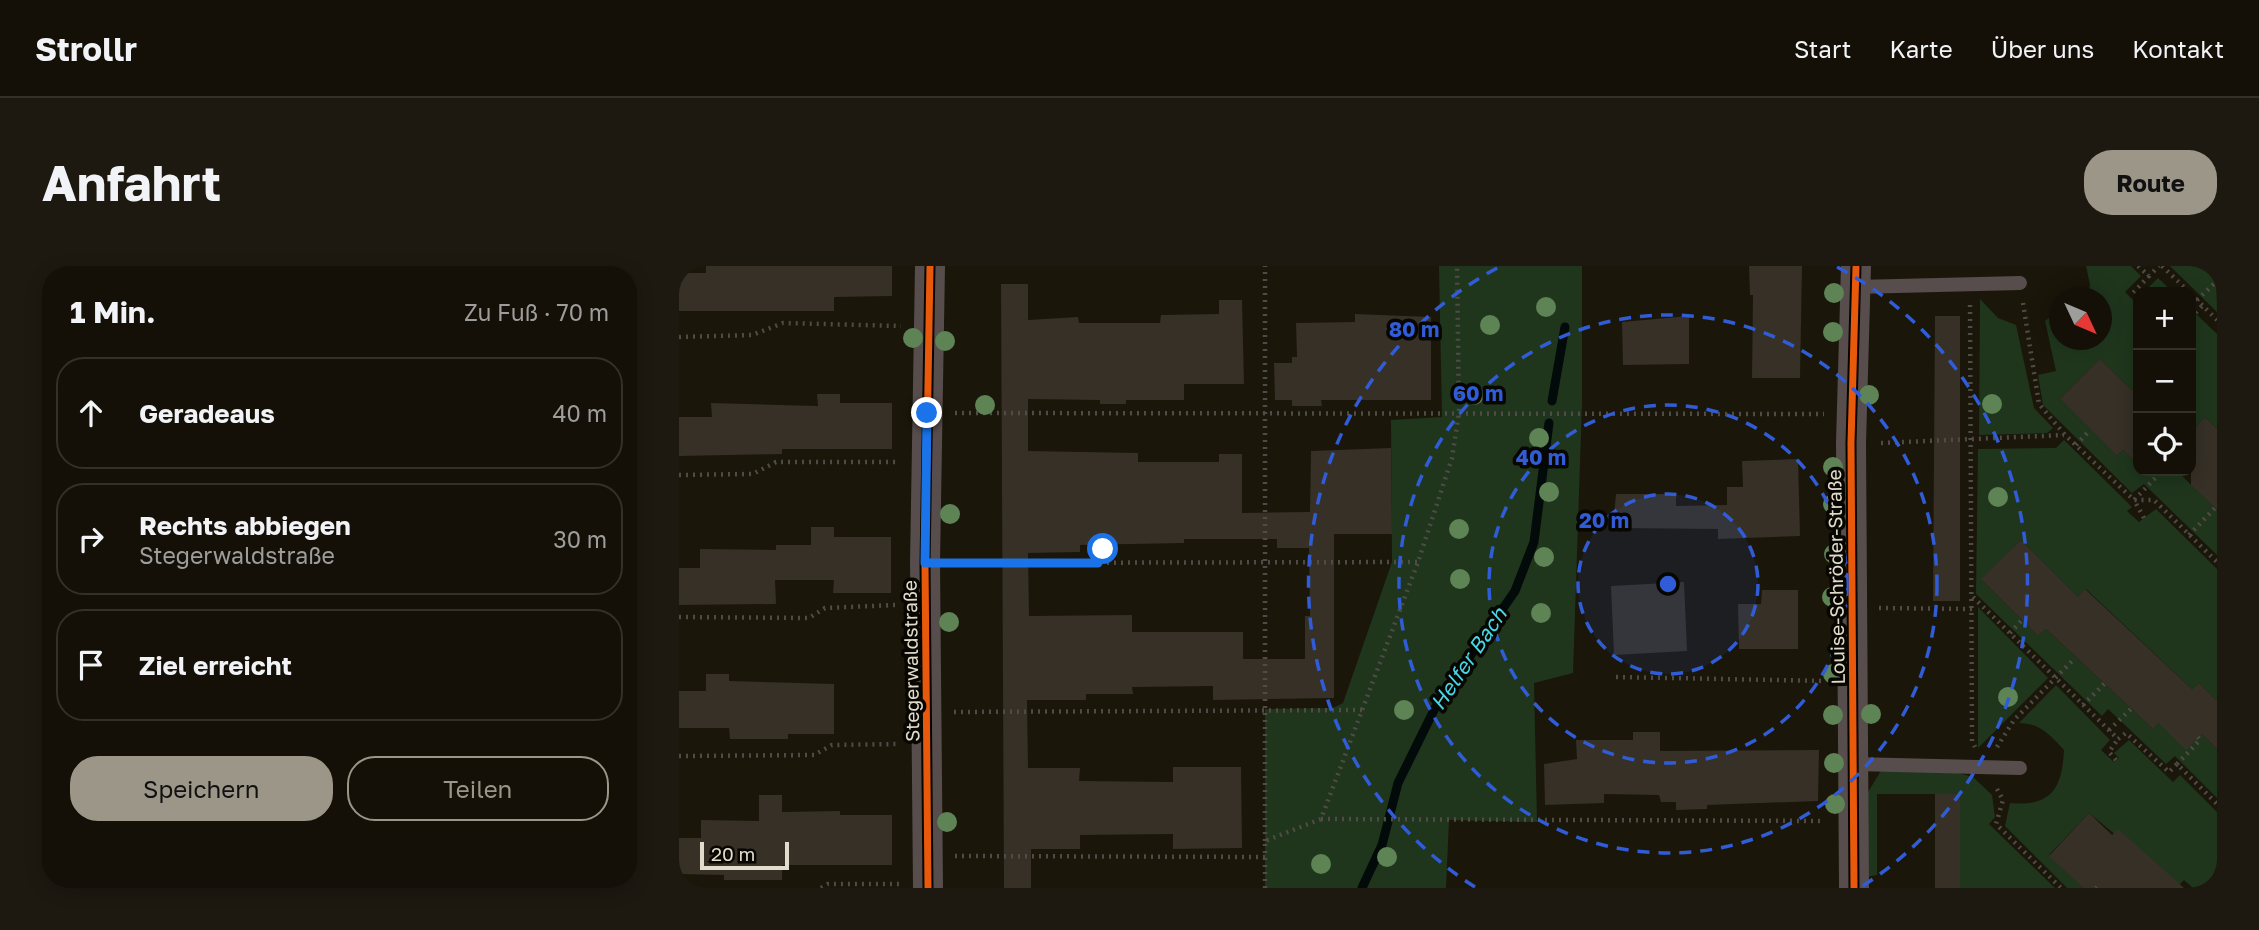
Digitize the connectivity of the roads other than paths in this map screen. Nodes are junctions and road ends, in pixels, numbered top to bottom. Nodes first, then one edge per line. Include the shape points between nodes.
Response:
1 (930, 266) edge
2 (1856, 277) edge
3 (2020, 283) road end
4 (1854, 764) junction
5 (2020, 768) dead end
6 (917, 886) edge
7 (1854, 888) edge

1 - 6 street, Stegerwaldstraße via 925,563 928,856
2 - 3 lane via 1970,286
2 - 4 street, Louise-Schröder-Straße via 1851,443
4 - 5 lane
4 - 7 street, Louise-Schröder-Straße

